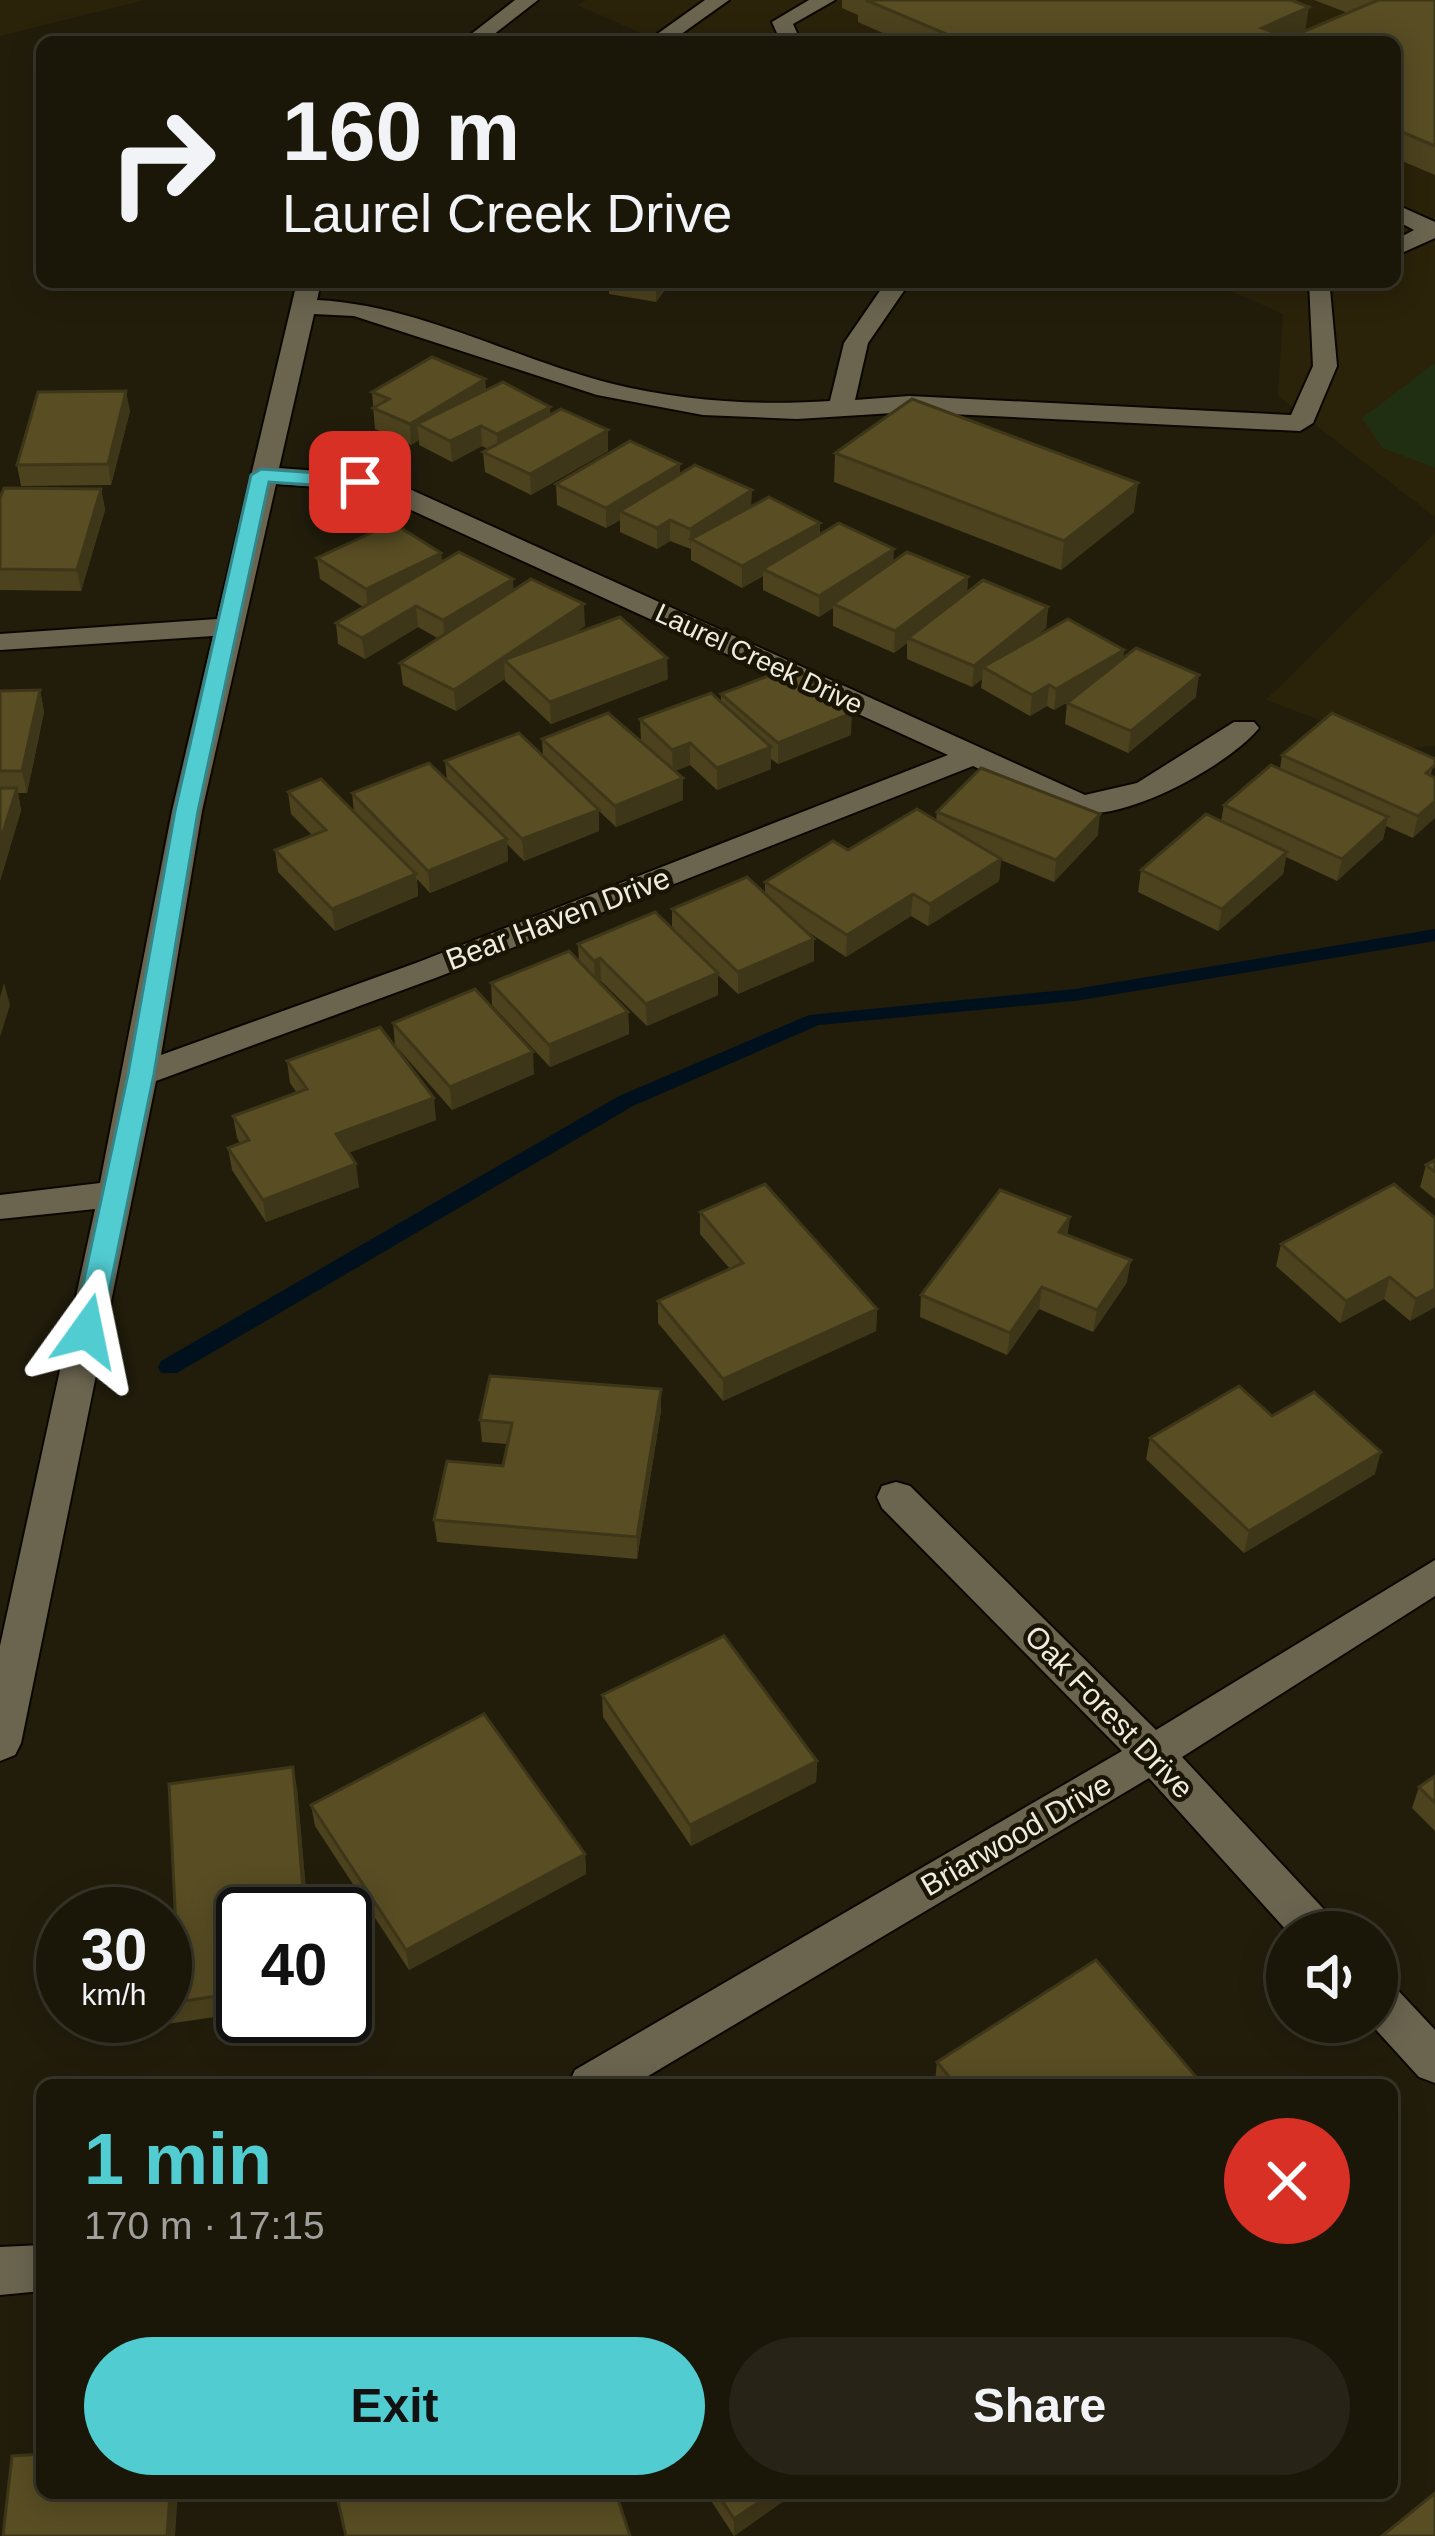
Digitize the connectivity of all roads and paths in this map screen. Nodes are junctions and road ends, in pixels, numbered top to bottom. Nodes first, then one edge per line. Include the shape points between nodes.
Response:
1 (528, 0) edge
2 (719, 0) edge
3 (825, 0) edge
4 (479, 36) edge
5 (665, 36) edge
6 (788, 36) edge
7 (1401, 214) edge
8 (1401, 246) edge
9 (894, 288) edge
10 (1318, 288) edge
11 (306, 294) edge
12 (841, 408) junction
13 (261, 475) junction
14 (227, 627) junction
15 (0, 642) edge
16 (1244, 728) dead end
17 (971, 756) junction
18 (141, 1074) junction
19 (116, 1194) junction
20 (0, 1207) edge
21 (896, 1497) dead end
22 (1435, 1576) edge
23 (0, 1743) edge
24 (1154, 1754) junction
25 (1297, 1911) edge
26 (1398, 2022) edge
27 (1435, 2062) edge
28 (601, 2079) edge
29 (36, 2268) edge
30 (0, 2271) edge

1 - 4 street
2 - 5 street
3 - 6 street via 782,22
7 - 8 street via 1432,230
9 - 12 street via 856,343
10 - 12 street via 1325,366 1300,423 909,404
11 - 12 street via 606,390 703,407
11 - 13 street
13 - 14 street
13 - 17 street, Laurel Creek Drive via 360,482 396,494
14 - 15 street
14 - 18 street
16 - 17 street, Laurel Creek Drive via 1155,788 1106,804 1081,804
17 - 18 street, Bear Haven Drive
18 - 19 street
19 - 20 street
19 - 23 street
21 - 24 street, Oak Forest Drive
22 - 24 street, Briarwood Drive
24 - 25 street, Oak Forest Drive
24 - 28 street, Briarwood Drive
26 - 27 street
29 - 30 street

